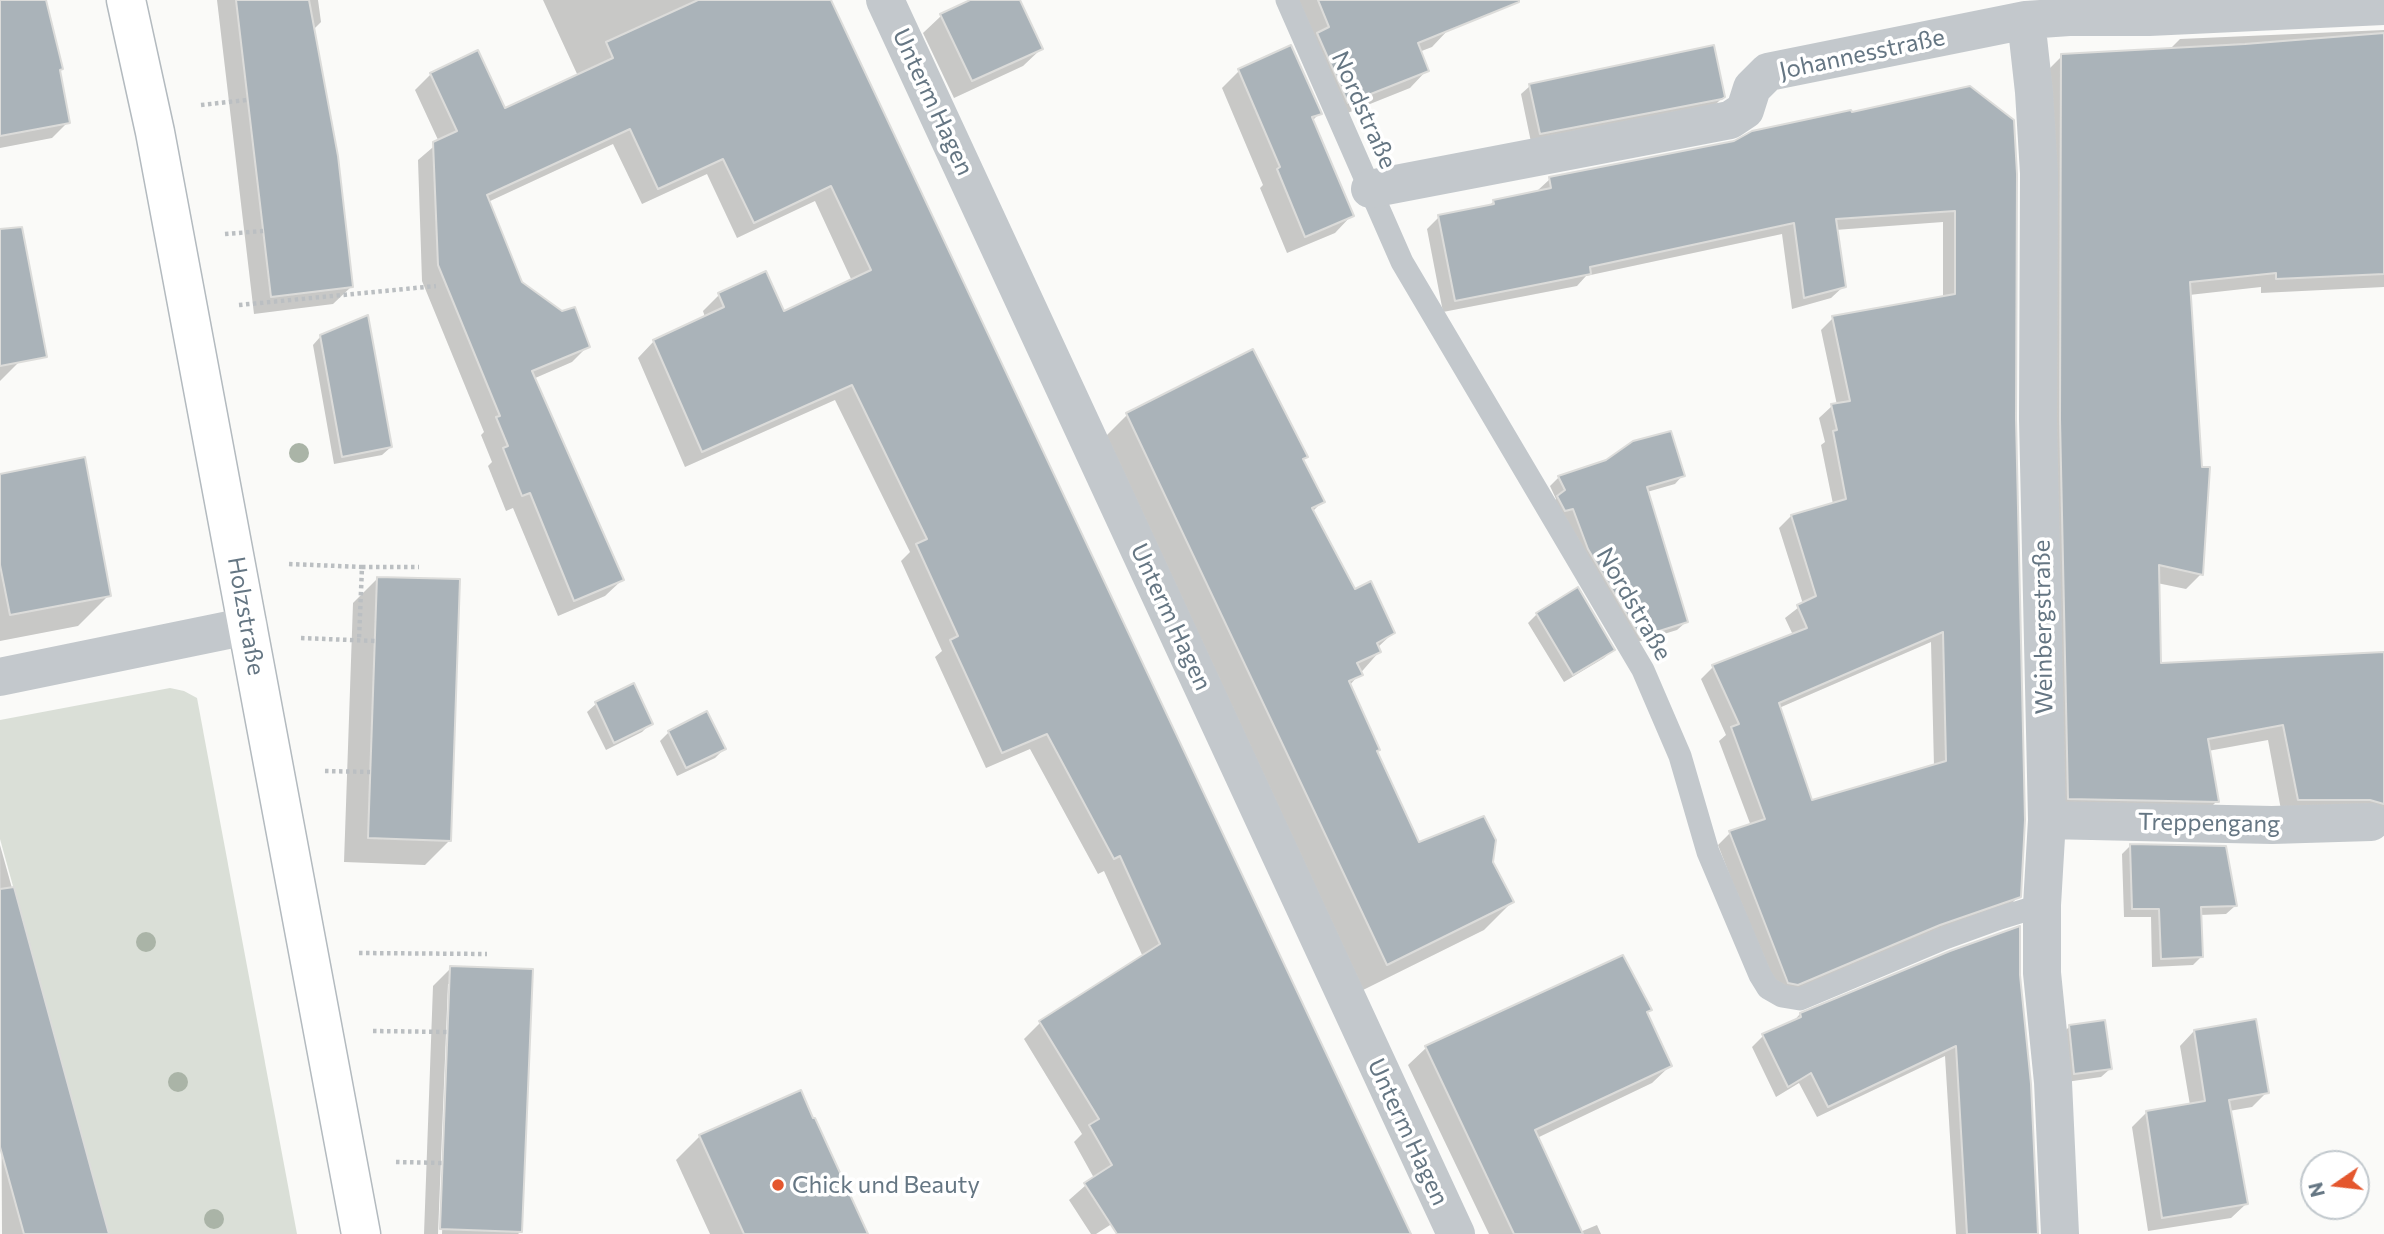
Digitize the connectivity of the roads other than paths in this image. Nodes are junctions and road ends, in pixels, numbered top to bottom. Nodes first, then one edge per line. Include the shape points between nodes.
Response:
1 (126, 0) edge
2 (885, 0) edge
3 (1287, 0) edge
4 (2306, 5) edge
5 (2384, 6) edge
6 (2068, 8) edge
7 (2026, 20) junction
8 (1370, 189) junction
9 (248, 626) junction
10 (0, 677) edge
11 (2047, 820) junction
12 (2371, 822) dead end
13 (2042, 905) junction
14 (361, 1234) edge
15 (1456, 1234) edge
16 (2060, 1234) edge

1 - 9 street, Holzstraße
2 - 15 street, Unterm Hagen
3 - 8 lane, Nordstraße
4 - 5 street, Johannesstraße
4 - 6 street, Johannesstraße via 2149,17
6 - 7 street, Johannesstraße
7 - 8 street, Johannesstraße via 1768,72 1752,88 1745,110 1730,120
7 - 11 street, Weinbergstraße via 2039,173 2038,419
8 - 13 lane, Nordstraße via 1402,262 1643,670 1680,756 1708,852 1768,988 1800,999 1945,938
9 - 10 street
9 - 14 street, Holzstraße
11 - 12 street, Treppengang via 2273,825
11 - 13 street, Weinbergstraße
13 - 16 street, Weinbergstraße via 2042,973

